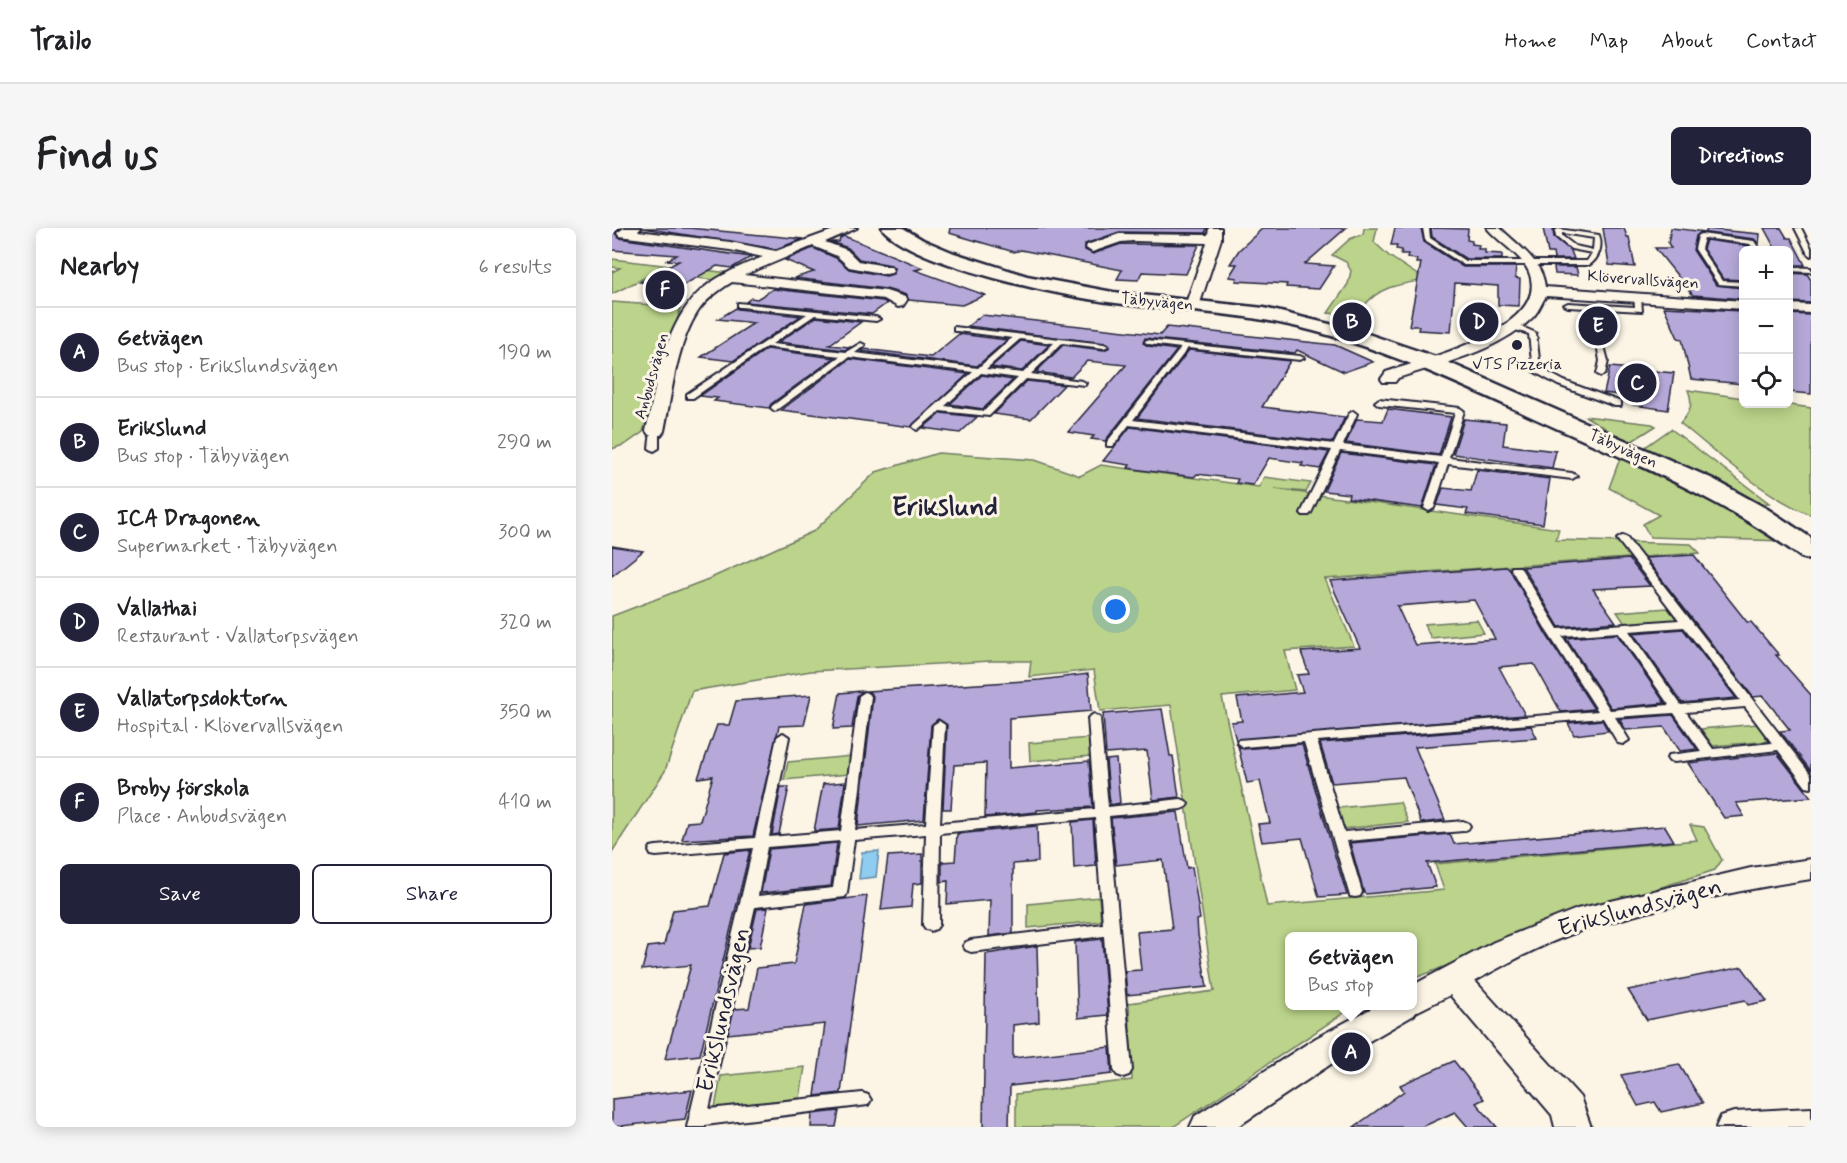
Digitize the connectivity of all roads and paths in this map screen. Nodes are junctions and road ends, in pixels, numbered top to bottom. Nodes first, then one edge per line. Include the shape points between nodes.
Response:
1 (635, 228) edge
2 (851, 228) edge
3 (891, 228) edge
4 (1426, 228) edge
5 (1493, 228) edge
6 (1798, 228) edge
7 (1215, 233) edge
8 (813, 242) junction
9 (1754, 246) edge
10 (1092, 248) dead end
11 (1595, 252) junction
12 (1811, 254) edge
13 (779, 256) junction
14 (1528, 264) junction
15 (1793, 268) edge
16 (886, 270) dead end
17 (1811, 270) edge
18 (730, 278) junction
19 (1739, 284) edge
20 (1541, 291) junction
21 (898, 303) dead end
22 (1638, 303) junction
23 (741, 304) dead end
24 (1568, 305) dead end
25 (1739, 305) edge
26 (1192, 306) junction
27 (1793, 308) edge
28 (1811, 309) edge
29 (814, 312) junction
30 (1654, 315) dead end
31 (876, 319) dead end
32 (1515, 327) junction
33 (957, 329) dead end
34 (1018, 336) junction
35 (1060, 341) junction
36 (1149, 342) dead end
37 (765, 345) junction
38 (861, 345) dead end
39 (1104, 346) dead end
40 (1186, 346) junction
41 (1600, 346) dead end
42 (848, 355) junction
43 (1300, 358) dead end
44 (1428, 362) junction
45 (979, 371) junction
46 (1600, 374) dead end
47 (1024, 376) junction
48 (1389, 379) dead end
49 (1082, 383) dead end
50 (690, 396) dead end
51 (1379, 402) dead end
52 (1618, 404) dead end
53 (775, 408) dead end
54 (938, 408) junction
55 (1353, 414) dead end
56 (1127, 422) junction
57 (917, 427) dead end
58 (655, 431) joint
59 (1110, 444) dead end
60 (1337, 447) junction
61 (654, 448) dead end
62 (1444, 461) junction
63 (1572, 476) dead end
64 (1429, 508) dead end
65 (1306, 513) dead end
66 (1622, 539) dead end
67 (1811, 551) edge
68 (1516, 569) dead end
69 (1687, 623) junction
70 (1621, 628) junction
71 (1554, 633) junction
72 (865, 696) dead end
73 (1748, 703) junction
74 (1676, 709) junction
75 (1608, 713) junction
76 (1094, 718) dead end
77 (939, 725) dead end
78 (783, 737) dead end
79 (1309, 737) junction
80 (1623, 740) dead end
81 (1243, 743) dead end
82 (1781, 746) junction
83 (1708, 753) junction
84 (1674, 758) dead end
85 (1811, 784) edge
86 (1181, 804) dead end
87 (1102, 812) junction
88 (1463, 826) dead end
89 (933, 828) junction
90 (848, 835) junction
91 (1338, 837) junction
92 (761, 842) junction
93 (656, 851) dead end
94 (1811, 869) edge
95 (1355, 892) dead end
96 (749, 902) junction
97 (931, 925) dead end
98 (1112, 929) junction
99 (971, 946) dead end
100 (1453, 977) junction
101 (1417, 998) edge
102 (1393, 1010) edge
103 (1123, 1070) dead end
104 (862, 1100) dead end
105 (698, 1122) edge
106 (1811, 1123) edge
107 (1208, 1127) edge
108 (1573, 1127) edge
109 (1734, 1127) edge

1 - 13 street via 623,232
2 - 8 street, Anbudsvägen
3 - 26 main road, Täbyvägen via 948,257 1024,280 1113,298
4 - 14 lane via 1427,239 1464,263
5 - 14 street
6 - 12 lane
7 - 10 street via 1119,238
7 - 26 street
8 - 13 street, Anbudsvägen
8 - 16 street via 842,252 854,264
9 - 19 lane via 1752,242 1701,237 1698,249 1720,283
11 - 11 lane via 1597,236 1564,231 1557,234 1573,248
11 - 14 lane via 1589,263
13 - 18 street, Anbudsvägen
14 - 20 street via 1537,275
15 - 17 lane
18 - 21 street via 886,295 900,300
18 - 58 street, Anbudsvägen via 702,297 690,311
20 - 22 street, Klövervallsvägen
20 - 32 street via 1534,308
22 - 24 lane
22 - 25 street, Klövervallsvägen
22 - 30 street, Klövervallsvägen
23 - 29 lane
26 - 44 main road, Täbyvägen via 1317,325
27 - 28 street
29 - 31 lane
29 - 37 lane
32 - 44 street
32 - 52 lane via 1532,333 1536,369 1561,383
33 - 34 lane
34 - 35 lane
34 - 45 lane
35 - 39 lane
35 - 47 lane
36 - 40 lane
37 - 42 lane
37 - 50 lane
38 - 42 lane
40 - 43 lane
40 - 56 lane
41 - 46 lane via 1604,361
42 - 45 lane
42 - 53 lane
44 - 48 street
44 - 67 main road, Täbyvägen via 1748,507
45 - 47 lane
45 - 54 lane
47 - 49 lane
47 - 54 lane via 986,414
51 - 62 lane via 1460,411
54 - 57 lane
55 - 60 lane
56 - 59 lane
56 - 60 lane
58 - 61 lane
60 - 62 lane
60 - 65 lane
62 - 63 lane
62 - 64 lane
66 - 69 lane
68 - 71 lane
69 - 70 lane
69 - 73 lane
70 - 71 lane
70 - 74 lane
71 - 75 lane
72 - 90 lane, Erikslundsvägen
73 - 74 lane
73 - 82 lane
74 - 75 lane
74 - 83 lane
75 - 79 lane
75 - 80 lane
76 - 87 lane
77 - 89 lane
78 - 92 lane, Erikslundsvägen
79 - 81 lane
79 - 91 lane
82 - 83 lane
82 - 85 lane
83 - 84 lane
86 - 87 lane
87 - 89 lane
87 - 98 lane
88 - 91 lane
89 - 90 lane
89 - 97 lane
90 - 92 lane
90 - 96 lane, Erikslundsvägen via 840,892
91 - 95 lane
92 - 93 lane
92 - 96 lane, Erikslundsvägen
94 - 100 street, Erikslundsvägen via 1751,878 1588,918 1505,950
96 - 105 lane, Erikslundsvägen
98 - 99 lane
98 - 103 lane
100 - 101 street, Erikslundsvägen
100 - 108 street via 1568,1108
102 - 107 street
104 - 105 lane, Erikslundsvägen
106 - 109 street

